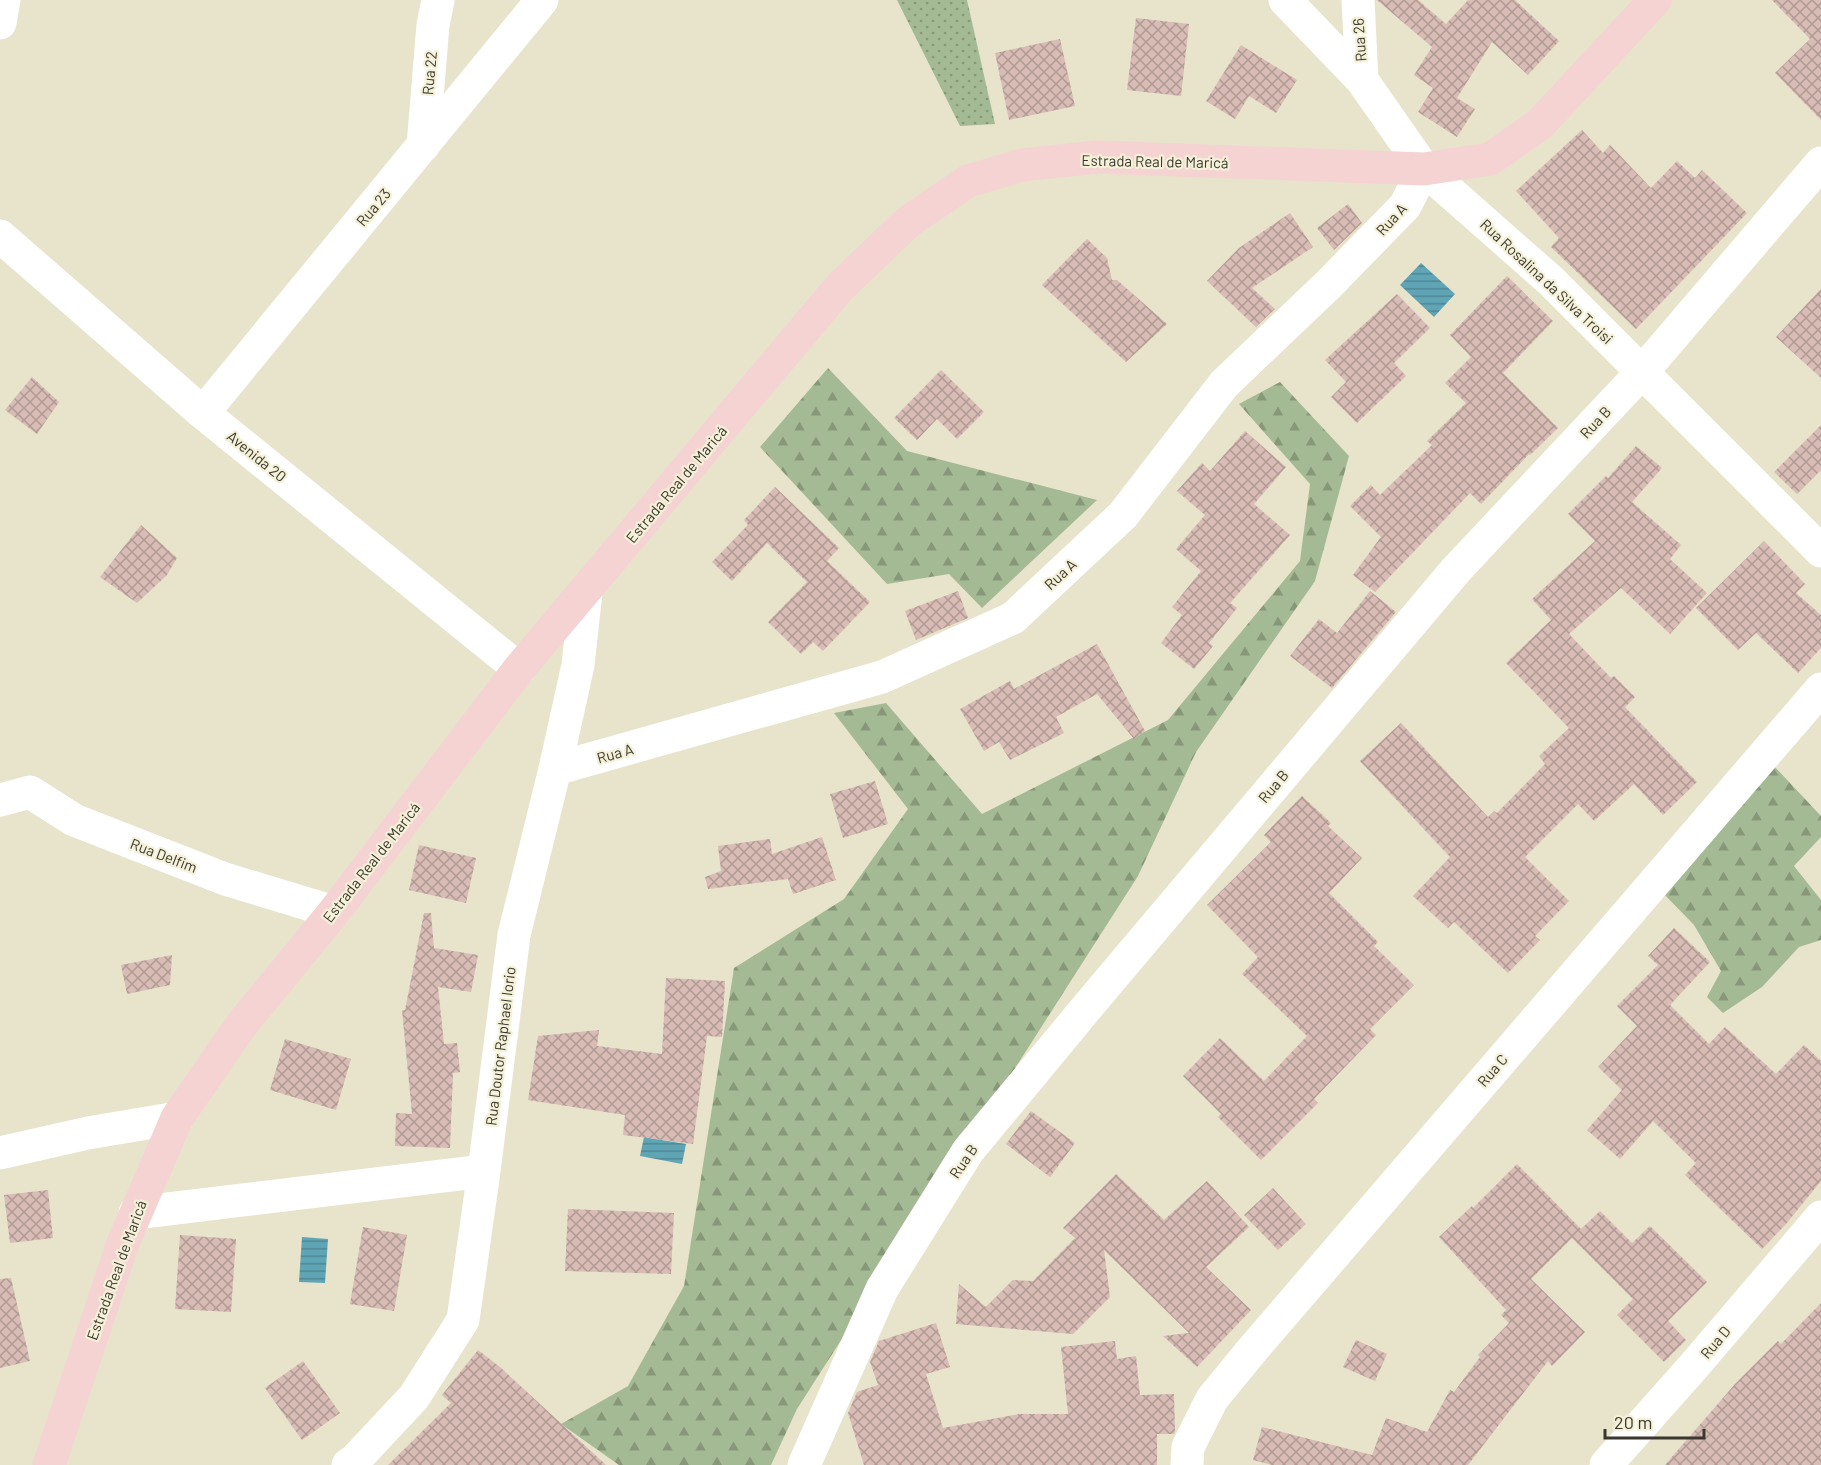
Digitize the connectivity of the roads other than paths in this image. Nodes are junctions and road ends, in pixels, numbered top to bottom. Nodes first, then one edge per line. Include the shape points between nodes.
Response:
1 (4, 0) edge
2 (438, 0) edge
3 (542, 0) edge
4 (1285, 0) edge
5 (1358, 0) edge
6 (1655, 0) edge
7 (0, 23) edge
8 (1362, 80) junction
9 (423, 146) junction
10 (1821, 163) edge
11 (1424, 169) junction
12 (0, 236) edge
13 (1642, 371) junction
14 (203, 412) junction
15 (1821, 551) edge
16 (586, 592) junction
17 (519, 669) junction
18 (1821, 689) edge
19 (555, 770) junction
20 (0, 772) edge
21 (15, 796) edge
22 (334, 912) junction
23 (177, 1118) junction
24 (0, 1153) edge
25 (484, 1171) junction
26 (135, 1213) junction
27 (1821, 1217) edge
28 (49, 1465) edge
29 (348, 1465) edge
30 (804, 1465) edge
31 (1187, 1465) edge
32 (1606, 1465) edge

1 - 7 street
2 - 9 street, Rua 22
3 - 9 street, Rua 23
4 - 8 street, Rua Rosalina da Silva Troisi
5 - 8 street, Rua 26
6 - 11 main road, Estrada Real de Maricá via 1540,124 1490,159
8 - 11 street, Rua Rosalina da Silva Troisi
9 - 14 street, Rua 23
10 - 13 street, Rua B
11 - 13 street, Rua Rosalina da Silva Troisi via 1551,281
11 - 16 main road, Estrada Real de Maricá via 1097,157 1022,165 968,182 908,222 840,287
11 - 19 street, Rua A via 1405,206 1224,384 1123,516 1013,618 882,677
12 - 14 street, Avenida 20
13 - 15 street, Rua Rosalina da Silva Troisi
13 - 30 street, Rua B via 1456,570 968,1151 882,1289
14 - 17 street, Avenida 20
16 - 17 main road, Estrada Real de Maricá
16 - 19 street, Rua Doutor Raphael Iorio via 578,665
17 - 22 main road, Estrada Real de Maricá
18 - 31 street, Rua C via 1246,1357 1212,1399 1188,1447
19 - 25 street, Rua Doutor Raphael Iorio via 514,935
20 - 21 street, Rua Delfim
21 - 22 street, Rua Delfim via 225,879
22 - 23 main road, Estrada Real de Maricá via 243,1024
23 - 24 street
23 - 26 main road, Estrada Real de Maricá
25 - 26 street
25 - 29 street, Rua Doutor Raphael Iorio via 463,1320 414,1397
26 - 28 main road, Estrada Real de Maricá
27 - 32 street, Rua D

